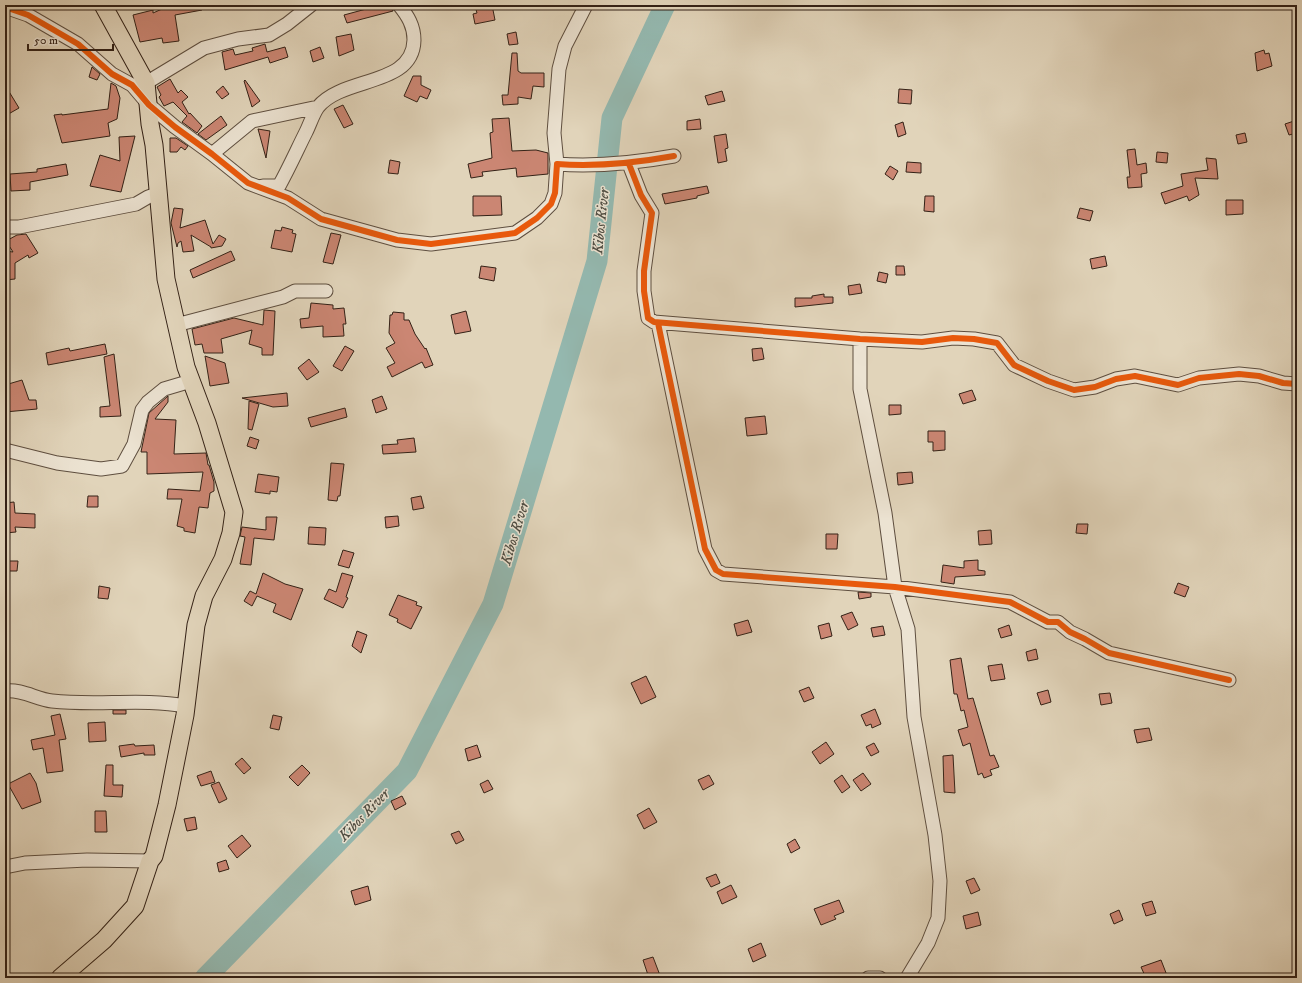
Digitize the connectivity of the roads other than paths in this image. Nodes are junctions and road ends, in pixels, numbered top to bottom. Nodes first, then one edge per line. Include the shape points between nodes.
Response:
1 (103, 5) edge
2 (311, 5) edge
3 (399, 5) edge
4 (586, 5) edge
5 (5, 7) edge
6 (146, 83) junction
7 (148, 105) junction
8 (318, 108) junction
9 (212, 154) junction
10 (674, 156) dead end
11 (557, 164) junction
12 (624, 164) junction
13 (256, 188) junction
14 (159, 193) junction
15 (5, 227) edge
16 (326, 291) dead end
17 (658, 323) junction
18 (176, 325) junction
19 (860, 339) junction
20 (191, 381) junction
21 (1297, 384) edge
22 (5, 450) edge
23 (895, 587) junction
24 (1229, 680) dead end
25 (5, 691) edge
26 (186, 706) junction
27 (150, 861) junction
28 (5, 867) edge
29 (60, 978) edge
30 (868, 978) edge
31 (880, 978) edge
32 (907, 978) edge

1 - 6 main road
2 - 6 street via 269,35 238,39 204,48
3 - 8 street via 412,23 414,45 409,58 395,72 380,80 335,93
4 - 11 street via 565,46 559,69 554,133
5 - 7 street via 28,15 78,44 112,74 132,85
6 - 7 main road
7 - 9 street
7 - 14 main road
8 - 9 street via 252,121
8 - 13 street via 279,186
9 - 13 street
10 - 12 street
11 - 12 street
11 - 13 street via 556,193 551,204 537,218 516,232 431,244 397,240 321,219 288,198
12 - 17 street via 652,213 644,264 644,291 648,318
14 - 15 street via 136,204 19,228
14 - 18 main road via 166,279
16 - 18 street via 296,290 283,297
17 - 19 street
17 - 23 street via 705,549 716,570 723,574
18 - 20 main road
19 - 21 street via 922,342 953,338 997,343 1014,365 1074,390 1135,376 1178,385 1199,378 1239,374
19 - 23 street via 860,388 885,513
20 - 22 street via 164,389 148,402 142,410 134,444 122,466 101,469 58,463
20 - 26 main road via 207,423 234,512 231,533 204,596 196,625
23 - 24 street via 1010,602 1048,622 1058,622 1070,632 1109,653
23 - 32 street via 908,629 914,717 935,835 940,881 938,918 928,943
25 - 26 street via 19,691 52,700 164,702
26 - 27 main road via 167,805 154,856
27 - 28 street via 87,860 26,863
27 - 29 main road via 135,906 104,940
30 - 31 street

